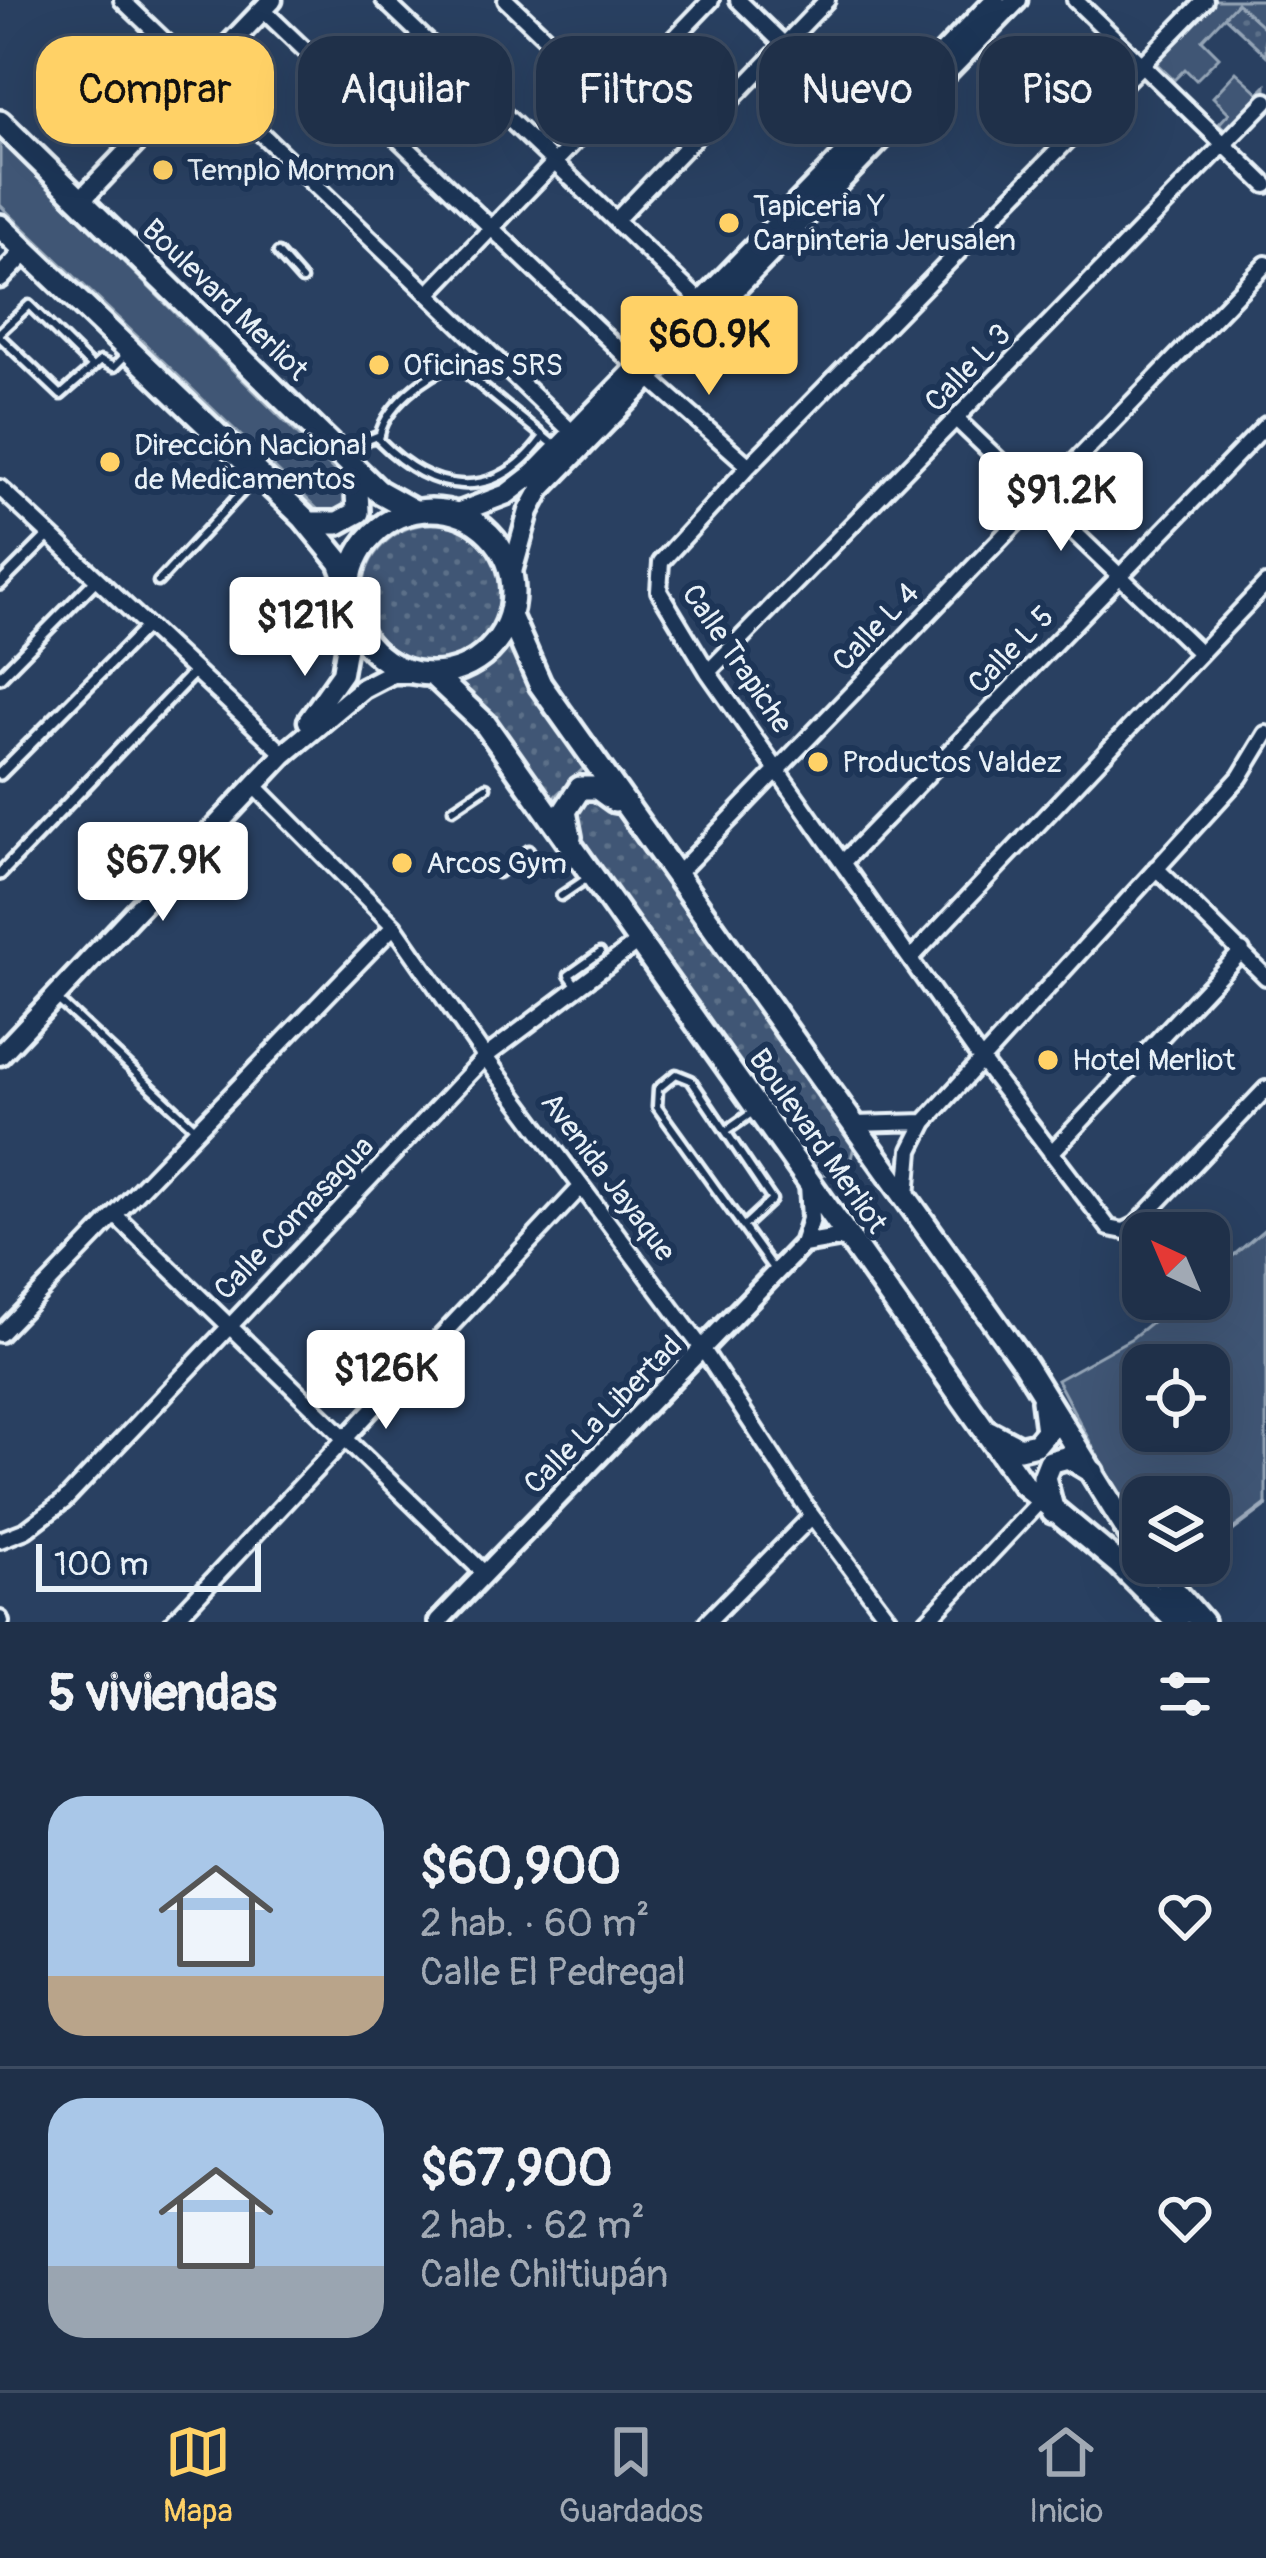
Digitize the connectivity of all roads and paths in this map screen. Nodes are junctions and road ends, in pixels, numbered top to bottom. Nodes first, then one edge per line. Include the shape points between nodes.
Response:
1 (122, 0) edge
2 (711, 0) edge
3 (738, 0) edge
4 (827, 0) edge
5 (995, 0) edge
6 (1017, 0) edge
7 (1075, 0) edge
8 (1204, 0) edge
9 (389, 1) edge
10 (509, 1) edge
11 (268, 5) edge
12 (140, 6) edge
13 (167, 36) edge
14 (239, 36) edge
15 (545, 36) edge
16 (676, 36) edge
17 (775, 36) edge
18 (793, 36) edge
19 (955, 40) edge
20 (1143, 64) junction
21 (759, 71) edge
22 (1266, 101) edge
23 (0, 122) edge
24 (1225, 143) junction
25 (135, 144) edge
26 (274, 144) edge
27 (572, 144) edge
28 (852, 144) edge
29 (555, 162) junction
30 (1266, 184) edge
31 (81, 200) junction
32 (616, 220) junction
33 (0, 226) edge
34 (493, 227) junction
35 (26, 251) junction
36 (278, 253) dead end
37 (1266, 264) edge
38 (0, 278) edge
39 (302, 280) dead end
40 (430, 292) junction
41 (700, 301) junction
42 (0, 334) edge
43 (130, 351) junction
44 (93, 368) junction
45 (642, 372) junction
46 (956, 418) junction
47 (1266, 425) edge
48 (380, 435) junction
49 (558, 440) junction
50 (348, 461) junction
51 (748, 466) junction
52 (258, 475) junction
53 (0, 488) edge
54 (1039, 498) junction
55 (414, 511) junction
56 (457, 513) junction
57 (308, 523) junction
58 (49, 535) junction
59 (512, 572) junction
60 (1120, 576) junction
61 (96, 580) junction
62 (158, 582) dead end
63 (0, 584) edge
64 (1266, 584) edge
65 (349, 586) junction
66 (352, 615) junction
67 (511, 616) junction
68 (146, 627) junction
69 (1201, 652) junction
70 (708, 672) junction
71 (194, 673) junction
72 (413, 673) junction
73 (0, 677) edge
74 (1266, 734) edge
75 (284, 754) junction
76 (779, 766) junction
77 (0, 774) edge
78 (255, 786) junction
79 (486, 787) dead end
80 (453, 809) dead end
81 (633, 817) junction
82 (571, 845) junction
83 (529, 850) dead end
84 (844, 861) junction
85 (1156, 868) junction
86 (498, 873) dead end
87 (0, 874) edge
88 (677, 874) junction
89 (592, 875) junction
90 (561, 896) dead end
91 (394, 926) junction
92 (638, 942) junction
93 (1242, 951) junction
94 (600, 953) dead end
95 (910, 959) junction
96 (1266, 977) edge
97 (577, 987) junction
98 (55, 998) junction
99 (0, 1055) edge
100 (484, 1057) junction
101 (981, 1060) junction
102 (1266, 1089) edge
103 (758, 1108) junction
104 (926, 1121) junction
105 (855, 1124) junction
106 (196, 1129) junction
107 (726, 1131) junction
108 (1051, 1153) junction
109 (808, 1178) junction
110 (580, 1187) junction
111 (907, 1197) junction
112 (115, 1215) junction
113 (745, 1226) junction
114 (849, 1236) junction
115 (803, 1244) junction
116 (776, 1273) junction
117 (229, 1326) junction
118 (0, 1334) edge
119 (704, 1351) junction
120 (1041, 1389) junction
121 (983, 1429) junction
122 (345, 1439) junction
123 (1094, 1472) junction
124 (1047, 1507) junction
125 (812, 1516) junction
126 (1122, 1519) edge
127 (0, 1540) edge
128 (484, 1573) junction
129 (1169, 1584) edge
130 (173, 1622) edge
131 (438, 1622) edge
132 (706, 1622) edge
133 (891, 1622) edge
134 (926, 1622) edge
135 (1177, 1622) edge
136 (1202, 1622) edge

1 - 12 street
2 - 16 street
3 - 17 street
4 - 18 street
5 - 19 main road
6 - 45 main road
7 - 20 street
8 - 20 street, Calle Trapiche
9 - 29 street
10 - 15 street
11 - 14 main road
11 - 34 street
12 - 13 street
20 - 24 street
20 - 51 street, Calle Trapiche
21 - 32 street
22 - 24 street, Calle L 3
23 - 31 main road, Boulevard Merliot
24 - 30 street
24 - 46 street, Calle L 3
25 - 31 main road
26 - 40 street
27 - 29 street
28 - 41 main road
29 - 32 street
29 - 34 street
31 - 50 main road, Boulevard Merliot
32 - 41 street
33 - 35 main road
34 - 40 street
34 - 45 street
35 - 38 main road
35 - 43 main road
36 - 39 lane
37 - 54 street, Calle L 4
40 - 49 street
41 - 45 main road
42 - 44 lane via 62,394
42 - 44 lane via 29,305
43 - 44 lane via 113,368 105,360
43 - 52 main road
45 - 49 main road
45 - 51 street
45 - 59 main road via 541,489
46 - 54 street
46 - 70 street, Calle L 3
47 - 60 street, Calle L 5
48 - 49 lane via 407,464 470,484 494,482
48 - 49 lane via 426,376 456,365
48 - 50 lane
49 - 56 main road via 507,494
50 - 55 main road, Boulevard Merliot
50 - 57 main road via 358,512 338,523
51 - 70 street, Calle Trapiche via 656,576
52 - 57 main road
52 - 62 lane
53 - 58 street
54 - 60 street
54 - 76 street, Calle L 4
55 - 56 main road
55 - 65 main road via 363,546
56 - 59 main road via 492,536
57 - 65 main road
58 - 61 street
58 - 63 street
59 - 67 main road
60 - 69 street
60 - 84 street, Calle L 5
61 - 68 street
61 - 73 street
64 - 69 street
65 - 66 main road
66 - 72 main road via 369,647
66 - 75 main road via 342,674
67 - 72 main road via 481,658
67 - 81 main road, Boulevard Merliot via 540,684
68 - 71 street
68 - 77 street
69 - 95 street
70 - 76 street, Calle Trapiche
71 - 75 street
71 - 87 street
72 - 75 main road via 334,709
72 - 82 main road, Boulevard Merliot via 470,704
74 - 85 street via 1240,777
75 - 78 main road
76 - 84 street, Calle Trapiche
76 - 88 street, Calle L 4
78 - 91 street, Avenida Jayaque
78 - 98 main road
79 - 80 lane
81 - 82 main road via 598,788 580,788 565,811
81 - 88 main road, Boulevard Merliot
82 - 89 main road, Boulevard Merliot
83 - 86 lane
84 - 95 street, Calle Trapiche
85 - 93 street
85 - 101 street
88 - 105 main road, Boulevard Merliot
89 - 90 lane
89 - 92 main road, Boulevard Merliot
91 - 100 street, Avenida Jayaque
91 - 106 street
92 - 97 street, Calle Comasagua
92 - 103 main road, Boulevard Merliot
93 - 96 street
93 - 108 street
94 - 97 lane via 569,975
95 - 101 street, Calle Trapiche
97 - 100 street, Calle Comasagua
98 - 99 main road
98 - 106 lane
100 - 110 street, Avenida Jayaque
100 - 117 street, Calle Comasagua
101 - 104 street
101 - 108 street, Calle Trapiche
102 - 108 street, Calle Trapiche via 1124,1231 1109,1228
103 - 107 lane
103 - 109 main road, Boulevard Merliot
104 - 105 street
104 - 111 street via 911,1150
105 - 111 main road, Boulevard Merliot
106 - 112 street
107 - 113 lane via 772,1200
107 - 113 lane via 686,1074 658,1089 657,1107
109 - 114 main road, Boulevard Merliot
109 - 115 street via 811,1219
110 - 119 street, Avenida Jayaque
110 - 122 street
111 - 120 main road, Boulevard Merliot
112 - 117 street
112 - 118 street
113 - 116 lane
114 - 115 street
114 - 121 main road, Boulevard Merliot
115 - 116 street, Calle La Libertad
116 - 119 street, Calle La Libertad
117 - 122 street
117 - 127 street, Calle Comasagua via 64,1501
119 - 125 street, Avenida Jayaque
119 - 128 street, Calle La Libertad
120 - 121 main road via 1047,1431 1036,1444 1019,1448
120 - 123 main road, Boulevard Merliot
121 - 124 main road, Boulevard Merliot
122 - 128 street
122 - 130 street
123 - 124 main road via 1068,1457 1051,1462
123 - 126 main road, Boulevard Merliot
124 - 134 street
124 - 135 main road, Boulevard Merliot
125 - 132 street
125 - 133 street, Avenida Jayaque
128 - 131 street, Calle La Libertad
129 - 136 main road

